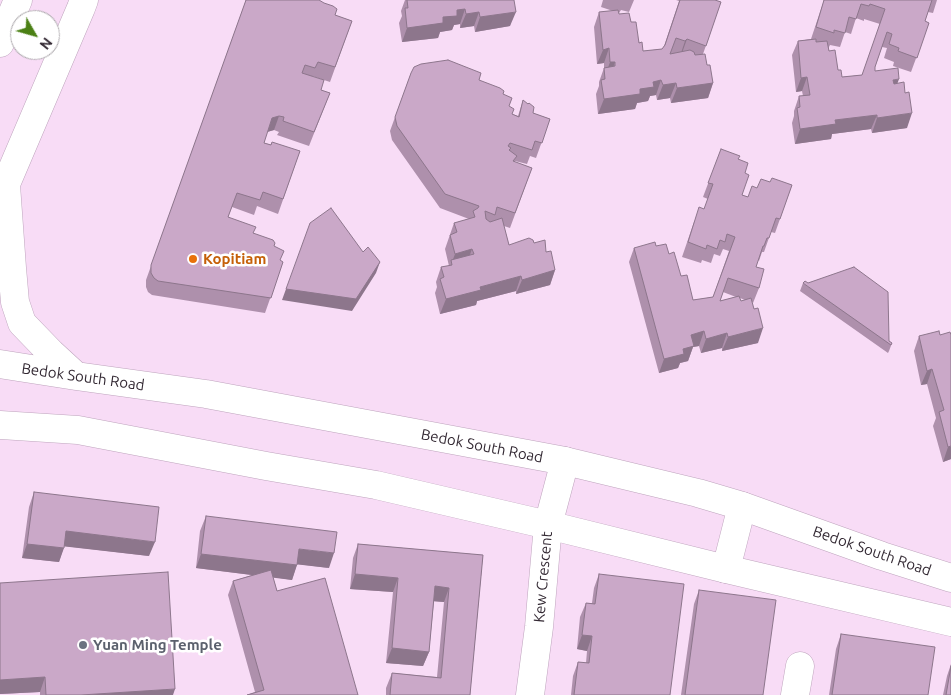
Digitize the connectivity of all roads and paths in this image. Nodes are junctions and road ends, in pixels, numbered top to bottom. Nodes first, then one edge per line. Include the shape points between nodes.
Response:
1 (18, 0) edge
2 (84, 0) edge
3 (0, 43) edge
4 (3, 192) edge
5 (0, 364) edge
6 (76, 376) junction
7 (0, 425) edge
8 (78, 430) junction
9 (0, 444) edge
10 (565, 461) junction
11 (742, 506) junction
12 (548, 524) junction
13 (726, 569) junction
14 (951, 578) edge
15 (951, 622) edge
16 (800, 666) dead end
17 (530, 695) edge
18 (795, 695) edge

1 - 3 main road
2 - 4 main road
4 - 6 main road via 15,302 22,323
5 - 6 main road, Bedok South Road
6 - 10 main road, Bedok South Road via 206,394
7 - 8 main road
8 - 9 main road
8 - 12 main road via 376,485
10 - 11 main road, Bedok South Road
10 - 12 main road, Kew Crescent
11 - 13 main road
11 - 14 main road, Bedok South Road
12 - 13 main road
12 - 17 main road, Kew Crescent
13 - 15 main road
16 - 18 main road

